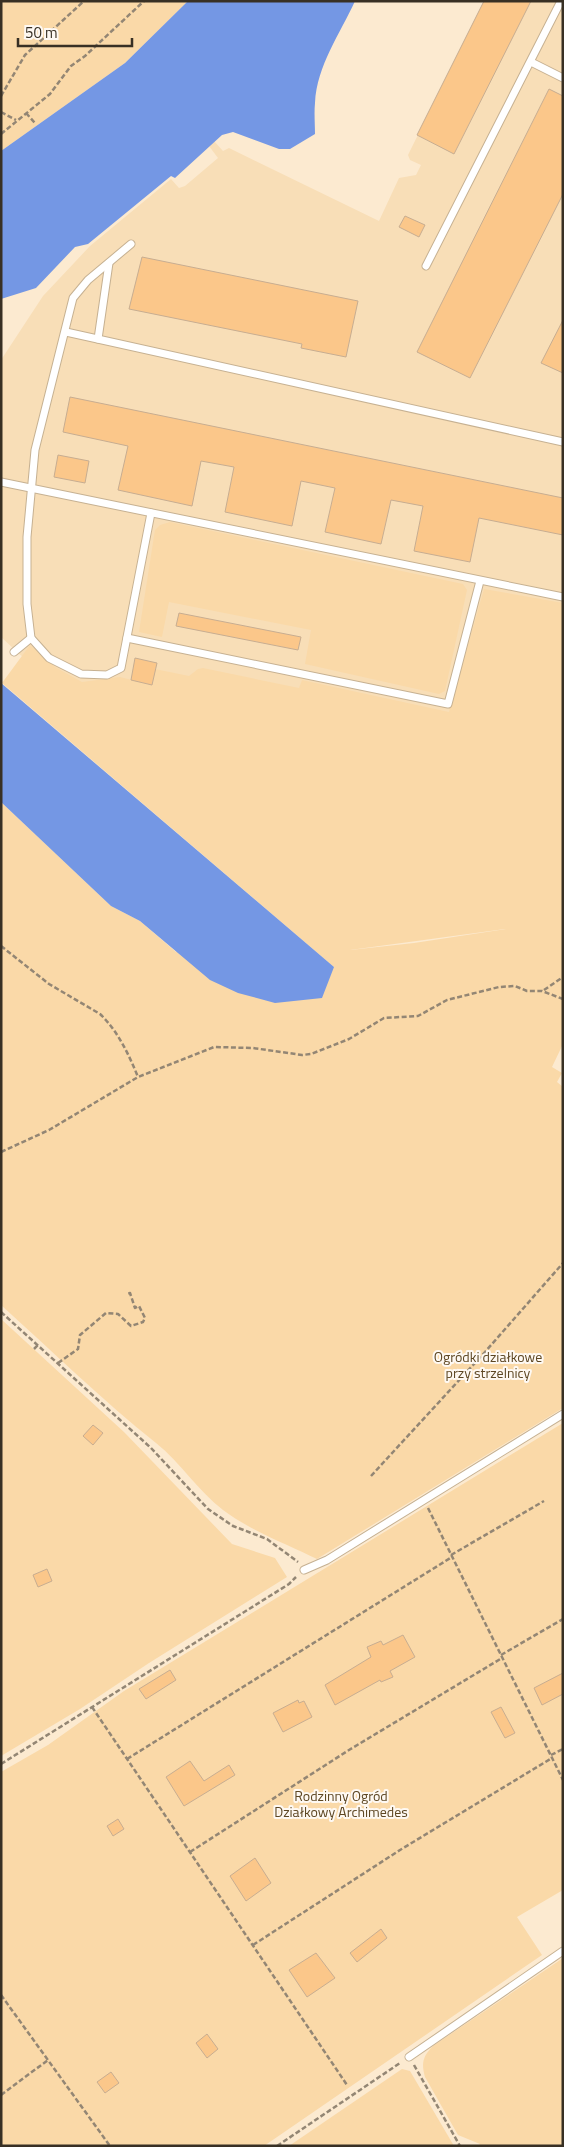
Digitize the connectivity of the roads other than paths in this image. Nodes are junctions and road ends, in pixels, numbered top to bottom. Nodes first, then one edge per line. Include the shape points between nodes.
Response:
1 (561, 1) edge
2 (531, 62) junction
3 (563, 78) edge
4 (131, 244) dead end
5 (109, 263) junction
6 (426, 266) dead end
7 (66, 332) junction
8 (98, 340) junction
9 (563, 442) edge
10 (1, 482) edge
11 (30, 488) junction
12 (151, 513) junction
13 (480, 581) junction
14 (563, 597) edge
15 (31, 638) junction
16 (126, 638) junction
17 (14, 652) dead end
18 (563, 1414) edge
19 (304, 1570) road end
20 (563, 1951) edge
21 (409, 2057) road end

1 - 2 lane
2 - 3 lane
2 - 6 lane
4 - 5 lane
5 - 7 lane via 73,298
5 - 8 lane
7 - 8 lane
7 - 11 lane via 35,450
8 - 9 lane
10 - 11 lane
11 - 12 lane
11 - 15 lane via 27,604
12 - 13 lane
12 - 16 lane
13 - 14 lane
13 - 16 lane via 448,704
15 - 16 lane via 49,658 81,674 107,675 121,668
15 - 17 lane
18 - 19 lane via 327,1560
20 - 21 lane

